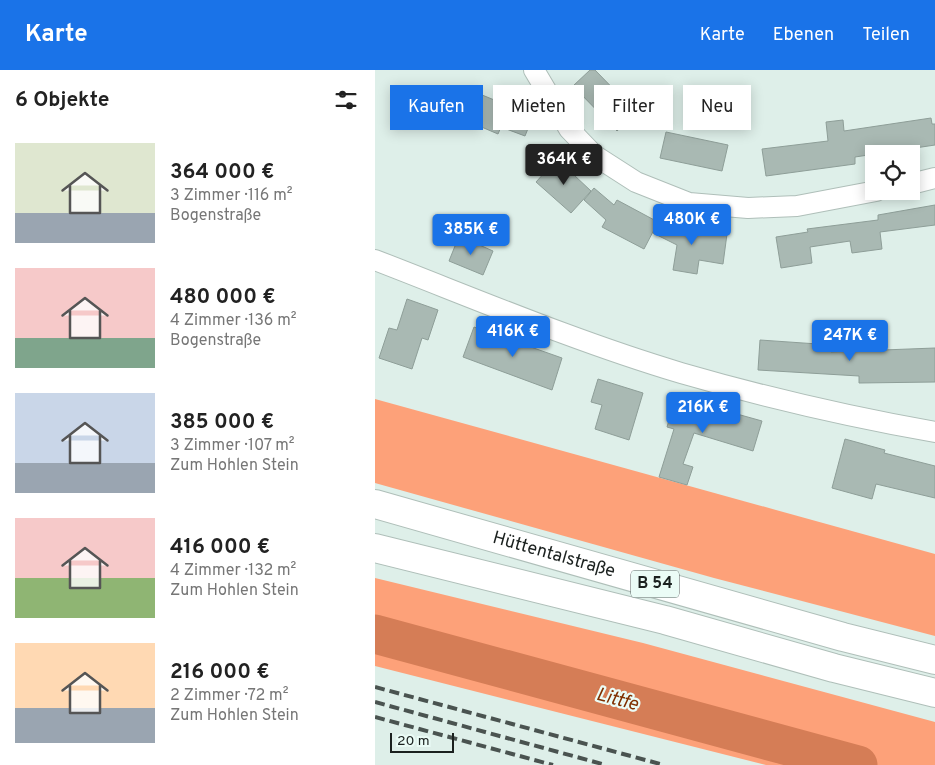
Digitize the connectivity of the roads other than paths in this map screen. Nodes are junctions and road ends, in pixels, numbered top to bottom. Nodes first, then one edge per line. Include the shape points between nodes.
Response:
1 (533, 70) edge
2 (935, 178) edge
3 (920, 182) edge
4 (865, 193) edge
5 (375, 260) edge
6 (935, 432) edge
7 (375, 504) edge
8 (375, 548) edge
9 (935, 660) edge
10 (935, 693) edge

1 - 4 street via 569,129 594,155 636,182 689,203 748,208 797,206
2 - 3 street
5 - 6 street via 595,345 681,373 880,422
7 - 9 highway, Hüttentalstraße / B 54 via 843,637
8 - 10 highway, Hüttentalstraße / B 54 via 665,620

